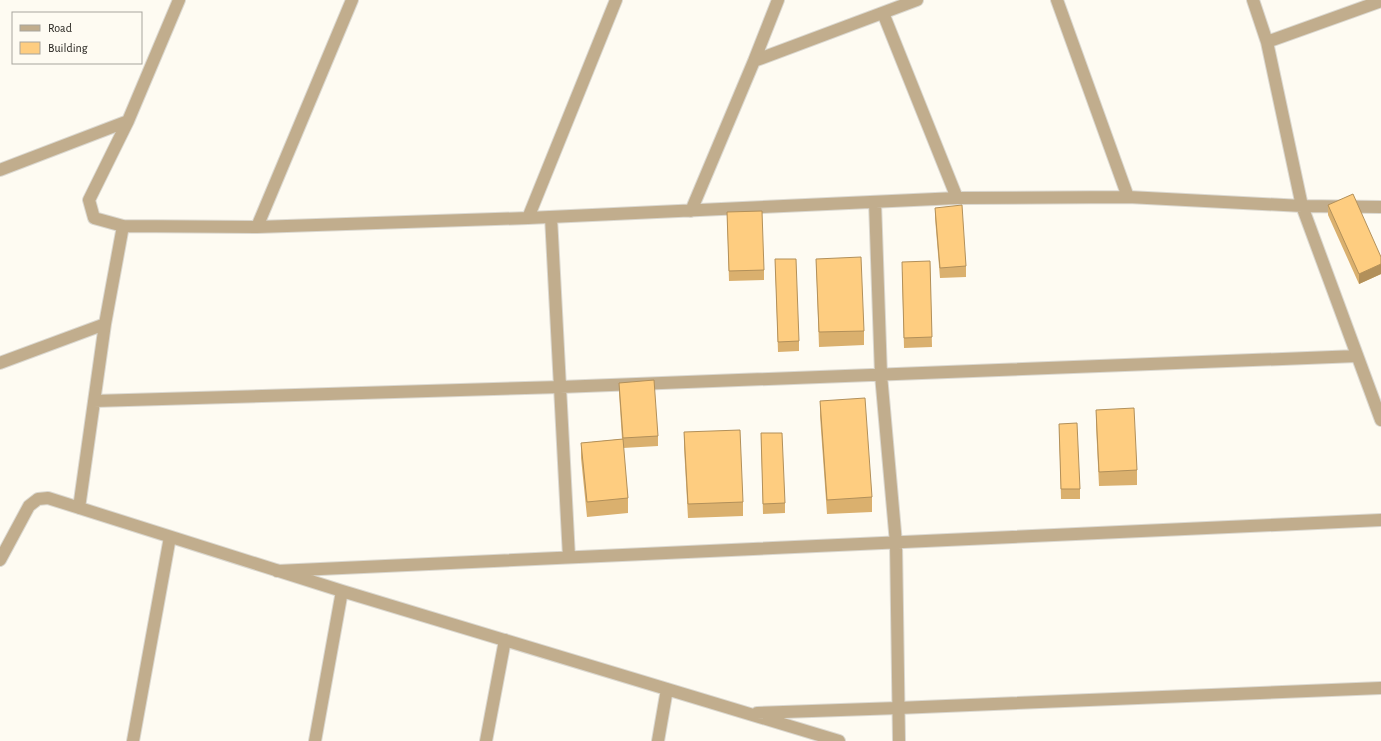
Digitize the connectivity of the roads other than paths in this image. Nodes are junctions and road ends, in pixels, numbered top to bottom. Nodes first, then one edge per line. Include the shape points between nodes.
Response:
1 (179, 0) edge
2 (352, 0) edge
3 (616, 0) edge
4 (778, 0) edge
5 (918, 0) edge
6 (1057, 0) edge
7 (1253, 0) edge
8 (1381, 1) edge
9 (883, 13) junction
10 (1267, 42) junction
11 (754, 61) junction
12 (128, 121) junction
13 (0, 170) edge
14 (1128, 197) junction
15 (957, 198) junction
16 (875, 202) junction
17 (1302, 206) junction
18 (1381, 207) edge
19 (691, 211) junction
20 (551, 217) junction
21 (528, 218) junction
22 (123, 226) junction
23 (257, 227) junction
24 (105, 324) junction
25 (1357, 356) junction
26 (0, 363) edge
27 (881, 375) junction
28 (560, 387) junction
29 (94, 401) junction
30 (1381, 420) edge
31 (79, 508) junction
32 (1381, 520) edge
33 (170, 537) junction
34 (896, 543) junction
35 (569, 557) junction
36 (0, 560) edge
37 (277, 571) junction
38 (342, 591) junction
39 (504, 640) junction
40 (1381, 688) edge
41 (667, 689) junction
42 (898, 708) junction
43 (746, 713) junction
44 (832, 740) edge
45 (133, 741) edge
46 (315, 741) edge
47 (486, 741) edge
48 (658, 741) edge
49 (898, 741) edge

1 - 12 street
2 - 23 street
3 - 21 street
4 - 11 street
5 - 9 street
6 - 14 street
7 - 10 street
8 - 10 street
9 - 11 street
9 - 15 street
10 - 17 street
11 - 19 street
12 - 13 street
12 - 22 street via 90,200 94,218
14 - 15 street
14 - 17 street
15 - 16 street
16 - 19 street
16 - 27 street
17 - 18 street
17 - 25 street
19 - 20 street
20 - 21 street
20 - 28 street
21 - 23 street
22 - 23 street
22 - 24 street
24 - 26 street
24 - 29 street
25 - 27 street
25 - 30 street
27 - 28 street
27 - 34 street
28 - 29 street
28 - 35 street
29 - 31 street
31 - 33 street
31 - 36 street via 48,498 38,500 29,506
32 - 34 street
33 - 37 street
33 - 45 street
34 - 35 street
34 - 42 street
35 - 37 street
37 - 38 street
38 - 39 street
38 - 46 street
39 - 41 street
39 - 47 street
40 - 42 street
41 - 43 street
41 - 48 street
42 - 43 street
42 - 49 street
43 - 44 street

